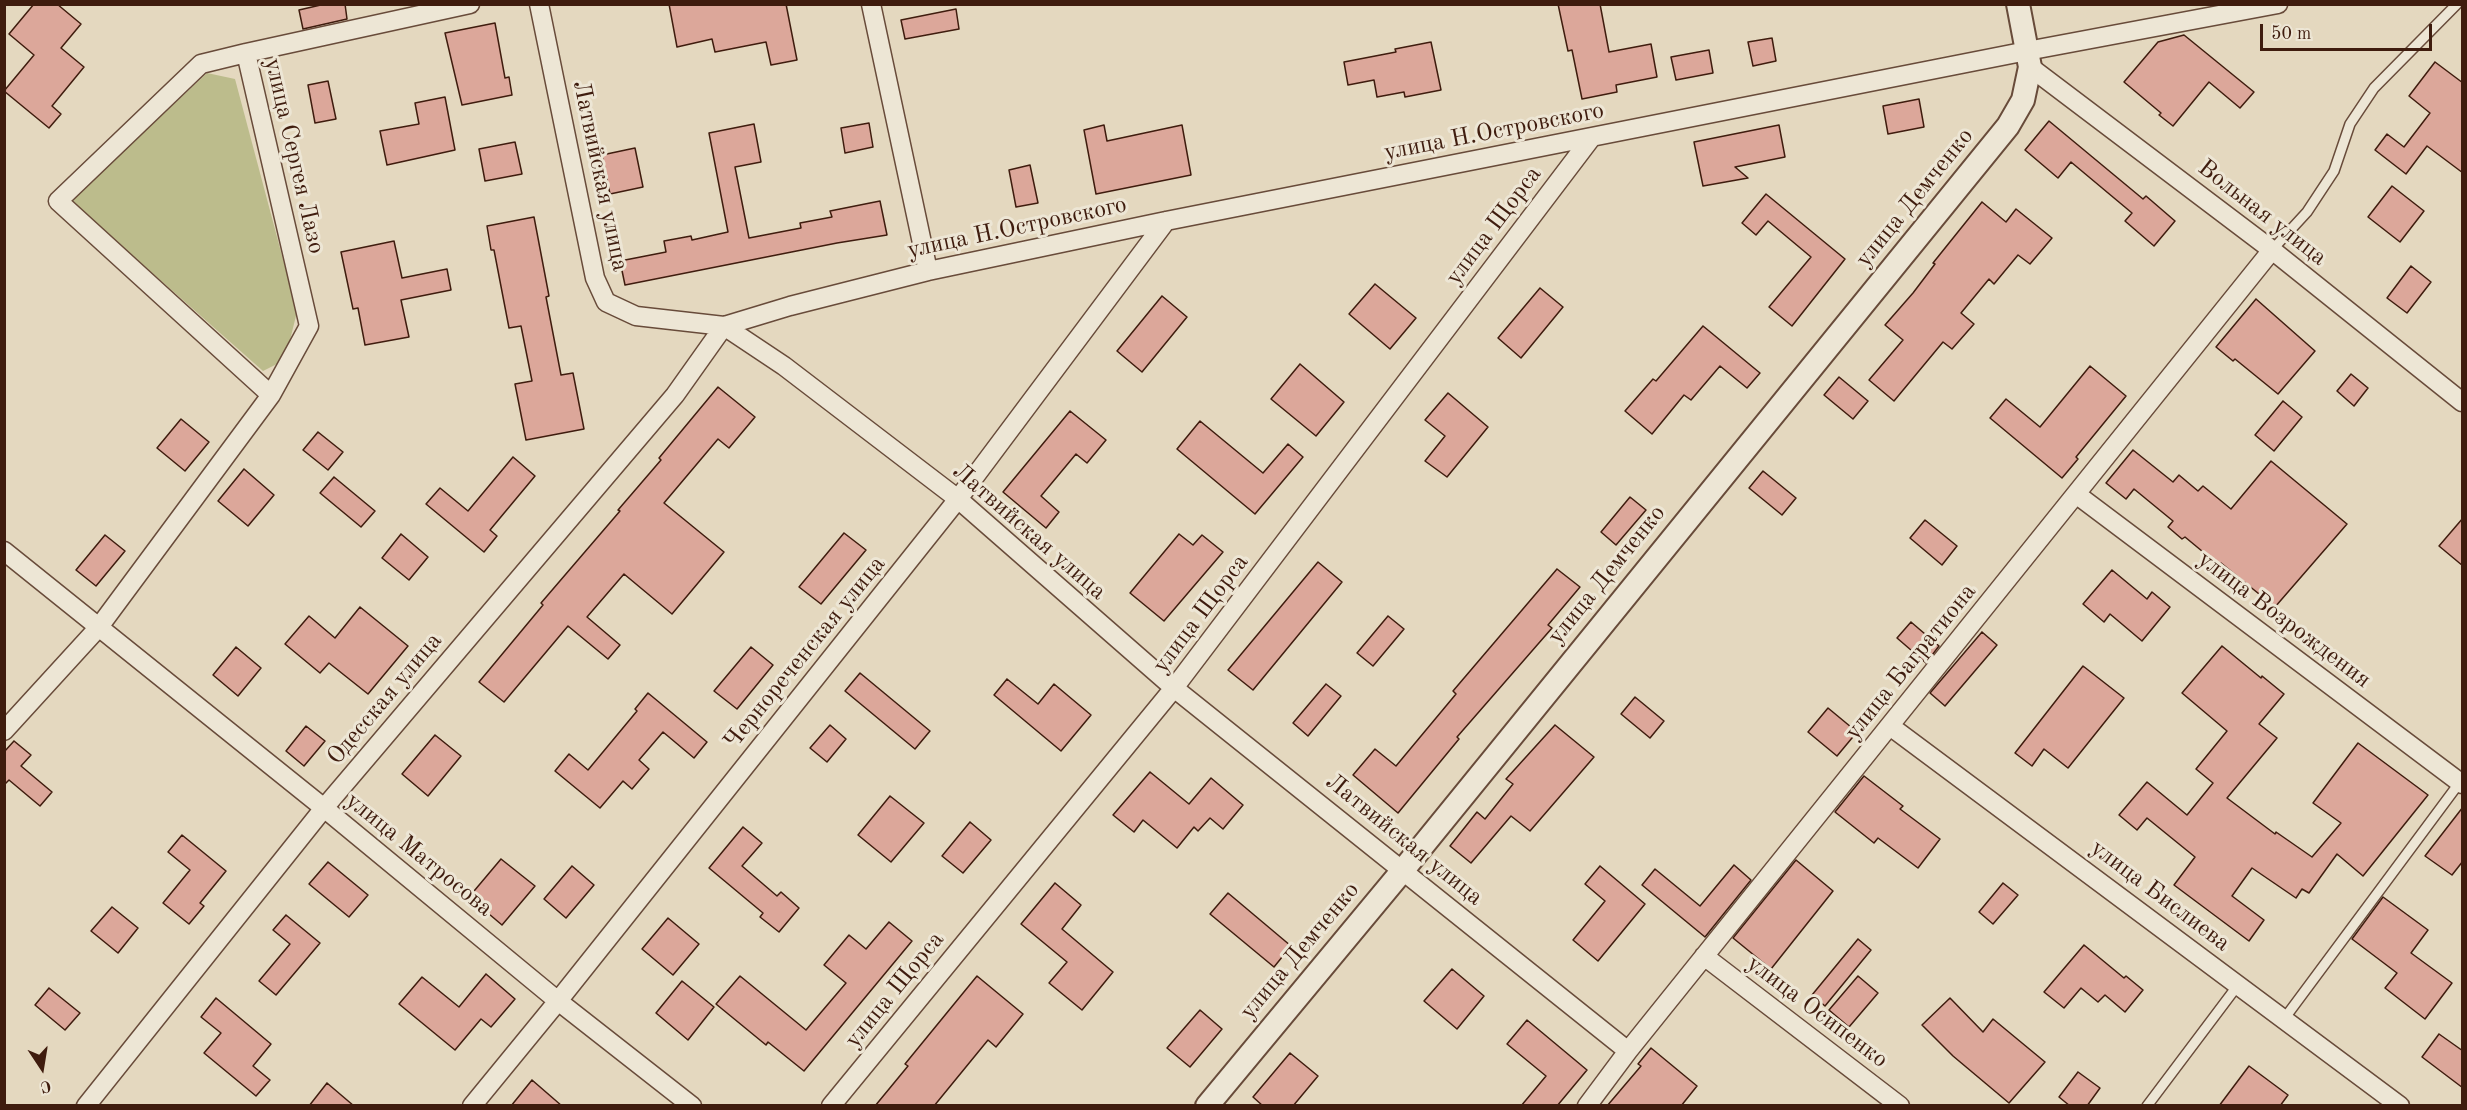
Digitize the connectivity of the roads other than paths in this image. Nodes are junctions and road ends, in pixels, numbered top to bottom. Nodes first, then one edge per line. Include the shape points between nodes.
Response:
1 (471, 4) edge
2 (539, 4) edge
3 (871, 4) edge
4 (2018, 4) edge
5 (2278, 4) edge
6 (2457, 4) edge
7 (246, 53) junction
8 (2029, 59) junction
9 (1592, 137) junction
10 (1166, 221) junction
11 (2272, 250) junction
12 (928, 271) junction
13 (724, 326) junction
14 (271, 396) junction
15 (2463, 402) edge
16 (2076, 494) junction
17 (958, 500) junction
18 (4, 551) edge
19 (99, 627) junction
20 (1174, 688) junction
21 (1890, 726) junction
22 (4, 731) edge
23 (2461, 783) edge
24 (324, 808) junction
25 (1403, 870) junction
26 (1704, 956) junction
27 (2238, 985) junction
28 (558, 1001) junction
29 (2284, 1018) junction
30 (1628, 1051) junction
31 (86, 1106) edge
32 (472, 1106) edge
33 (692, 1106) edge
34 (831, 1106) edge
35 (1207, 1106) edge
36 (1587, 1106) edge
37 (1900, 1106) edge
38 (2147, 1106) edge
39 (2400, 1106) edge

1 - 7 street
2 - 13 street, Латвийская улица via 595,278 606,302 636,316
3 - 12 street
4 - 8 street
5 - 8 street, улица Н.Островского
6 - 11 lane via 2374,88 2350,124 2334,171 2307,212
7 - 14 street, улица Сергея Лазо via 309,326
7 - 14 street, улица Сергея Лазо via 201,64 58,201
8 - 9 street, улица Н.Островского
8 - 11 street, Вольная улица
8 - 25 street, улица Демченко via 2023,100 1993,146
9 - 10 street, улица Н.Островского
9 - 20 street, улица Щорса
10 - 12 street, улица Н.Островского
10 - 17 street, Чернореченская улица
11 - 15 street, Вольная улица
11 - 16 street, улица Багратиона
12 - 13 street, улица Н.Островского
13 - 17 street, Латвийская улица via 784,366
13 - 24 street, Одесская улица via 675,395
14 - 19 street, улица Сергея Лазо
16 - 21 street, улица Багратиона
16 - 23 street, улица Возрождения
17 - 20 street, Латвийская улица
17 - 28 street, Чернореченская улица
18 - 19 street, улица Матросова
19 - 22 street, улица Сергея Лазо
19 - 24 street, улица Матросова
20 - 25 street, Латвийская улица
20 - 34 street, улица Щорса
21 - 26 street, улица Багратиона
21 - 27 street, улица Бислиева
23 - 29 lane
24 - 28 street, улица Матросова
24 - 31 street, Одесская улица
25 - 30 street, Латвийская улица
25 - 35 street, улица Демченко
26 - 30 street, улица Багратиона
26 - 37 street, улица Осипенко
27 - 29 street, улица Бислиева
27 - 38 lane
28 - 32 street, Чернореченская улица
28 - 33 street, улица Матросова
29 - 39 street, улица Бислиева
30 - 36 street, улица Багратиона

